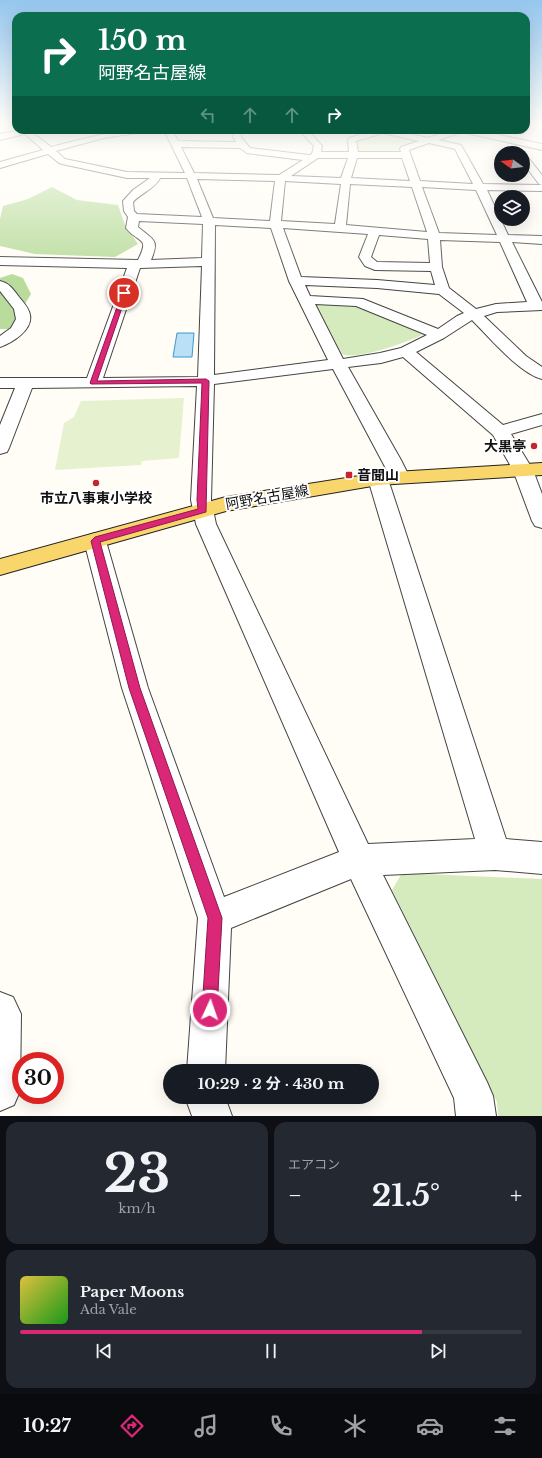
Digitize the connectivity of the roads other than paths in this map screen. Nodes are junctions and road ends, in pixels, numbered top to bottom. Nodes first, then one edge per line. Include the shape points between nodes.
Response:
1 (156, 176) edge
2 (191, 176) edge
3 (256, 176) edge
4 (284, 176) edge
5 (347, 176) edge
6 (413, 176) edge
7 (474, 176) edge
8 (280, 179) junction
9 (346, 182) junction
10 (416, 184) junction
11 (480, 187) junction
12 (542, 188) edge
13 (134, 217) junction
14 (209, 221) junction
15 (276, 225) junction
16 (340, 228) junction
17 (375, 231) junction
18 (434, 236) junction
19 (504, 239) junction
20 (542, 240) edge
21 (0, 261) edge
22 (209, 262) junction
23 (139, 264) junction
24 (436, 267) junction
25 (296, 281) junction
26 (0, 285) edge
27 (443, 290) junction
28 (305, 300) junction
29 (539, 306) edge
30 (474, 314) junction
31 (439, 335) junction
32 (0, 342) edge
33 (406, 351) junction
34 (338, 364) junction
35 (542, 374) edge
36 (206, 381) junction
37 (0, 383) edge
38 (93, 383) junction
39 (24, 384) junction
40 (542, 420) edge
41 (500, 432) junction
42 (0, 448) edge
43 (532, 469) edge
44 (388, 477) junction
45 (203, 510) junction
46 (542, 521) edge
47 (95, 541) junction
48 (0, 567) edge
49 (495, 854) junction
50 (542, 858) edge
51 (359, 860) junction
52 (215, 918) junction
53 (0, 1010) edge
54 (206, 1064) edge
55 (0, 1091) edge
56 (208, 1104) edge
57 (212, 1116) edge
58 (476, 1116) edge

1 - 13 street via 154,181 128,201 129,211
2 - 14 street
3 - 8 street
4 - 8 street
5 - 9 street
6 - 10 street
7 - 11 street
8 - 9 street
8 - 15 street
9 - 10 street
9 - 16 street
10 - 11 street
10 - 18 street
11 - 12 street
11 - 19 street
13 - 14 street
13 - 23 street via 132,228 149,242 150,248
14 - 15 street
14 - 22 street
15 - 16 street
15 - 25 street
16 - 17 street
17 - 18 street
17 - 24 street via 366,257 369,263 375,266
18 - 19 street
18 - 24 street
19 - 20 street
19 - 29 street
21 - 23 street
22 - 23 street
22 - 36 street
23 - 38 street
24 - 27 street
25 - 27 street
25 - 28 street
26 - 32 street via 19,307 24,319 9,338
27 - 30 street
28 - 31 street via 358,302
28 - 34 street
29 - 30 street via 496,308
30 - 31 street
30 - 35 street via 520,359
31 - 33 street
33 - 34 street via 381,358
33 - 41 street
34 - 36 street
34 - 44 street via 392,460
36 - 38 street
36 - 45 street via 201,500
37 - 39 street
38 - 39 street
39 - 42 street
40 - 41 street
41 - 43 street
43 - 44 main road, 阿野名古屋線
43 - 46 street
44 - 45 main road, 阿野名古屋線
44 - 49 street
45 - 47 main road, 阿野名古屋線
45 - 51 street via 206,524
47 - 48 main road, 阿野名古屋線
47 - 52 street via 135,688
49 - 50 street
49 - 51 street
51 - 52 street
51 - 58 street via 473,1096
52 - 54 street
53 - 55 street via 3,1014
56 - 57 street

